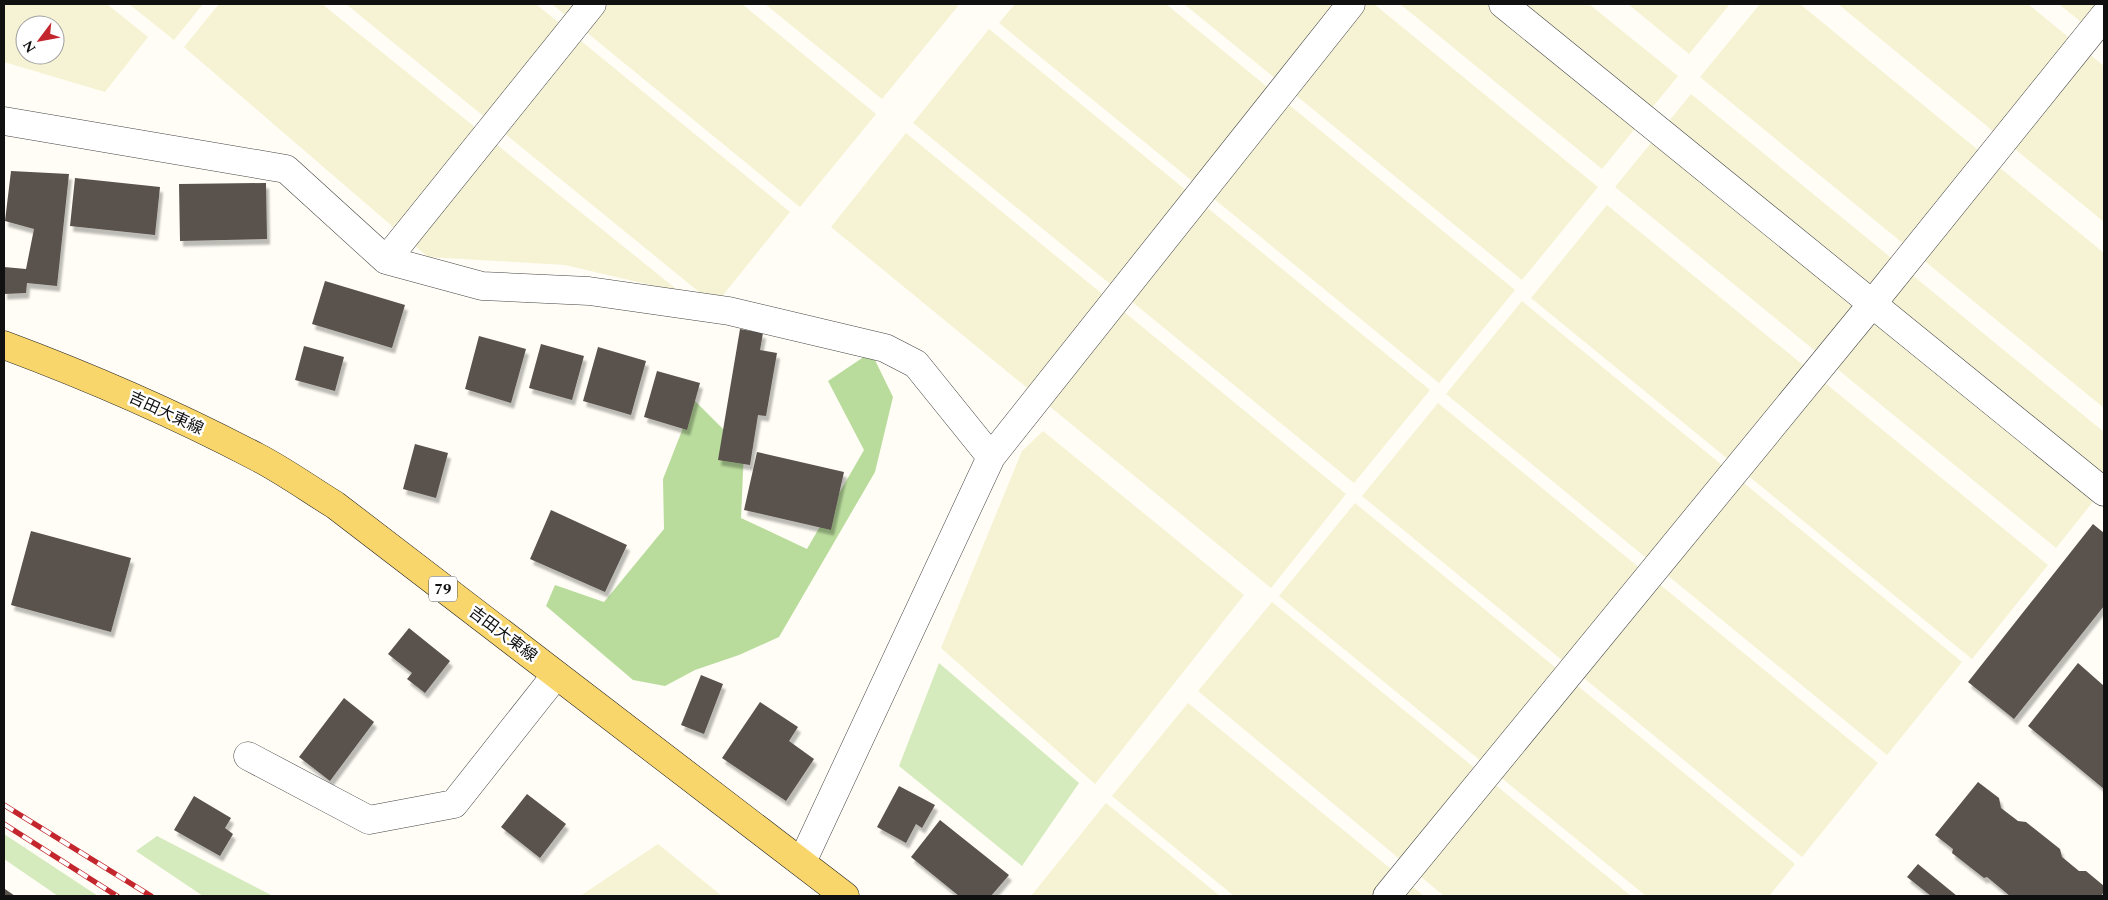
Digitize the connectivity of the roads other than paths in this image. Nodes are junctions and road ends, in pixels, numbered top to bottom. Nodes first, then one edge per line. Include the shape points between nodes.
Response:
1 (592, 4) edge
2 (1351, 4) edge
3 (1503, 4) edge
4 (2104, 16) edge
5 (4, 120) edge
6 (386, 260) junction
7 (1872, 304) junction
8 (4, 345) edge
9 (991, 457) junction
10 (2104, 492) edge
11 (556, 675) junction
12 (248, 756) dead end
13 (802, 862) junction
14 (845, 896) edge
15 (1387, 896) edge

1 - 6 street
2 - 9 street
3 - 7 street
4 - 7 street
5 - 6 street via 286,170
6 - 9 street via 482,286 589,291 729,312 885,348 916,364
7 - 10 street
7 - 15 street
8 - 11 main road, 吉田大東線 / 79 via 86,376 259,458 335,505
9 - 13 street
11 - 12 street via 454,804 369,820
11 - 13 main road, 吉田大東線 / 79
13 - 14 main road, 吉田大東線 / 79

